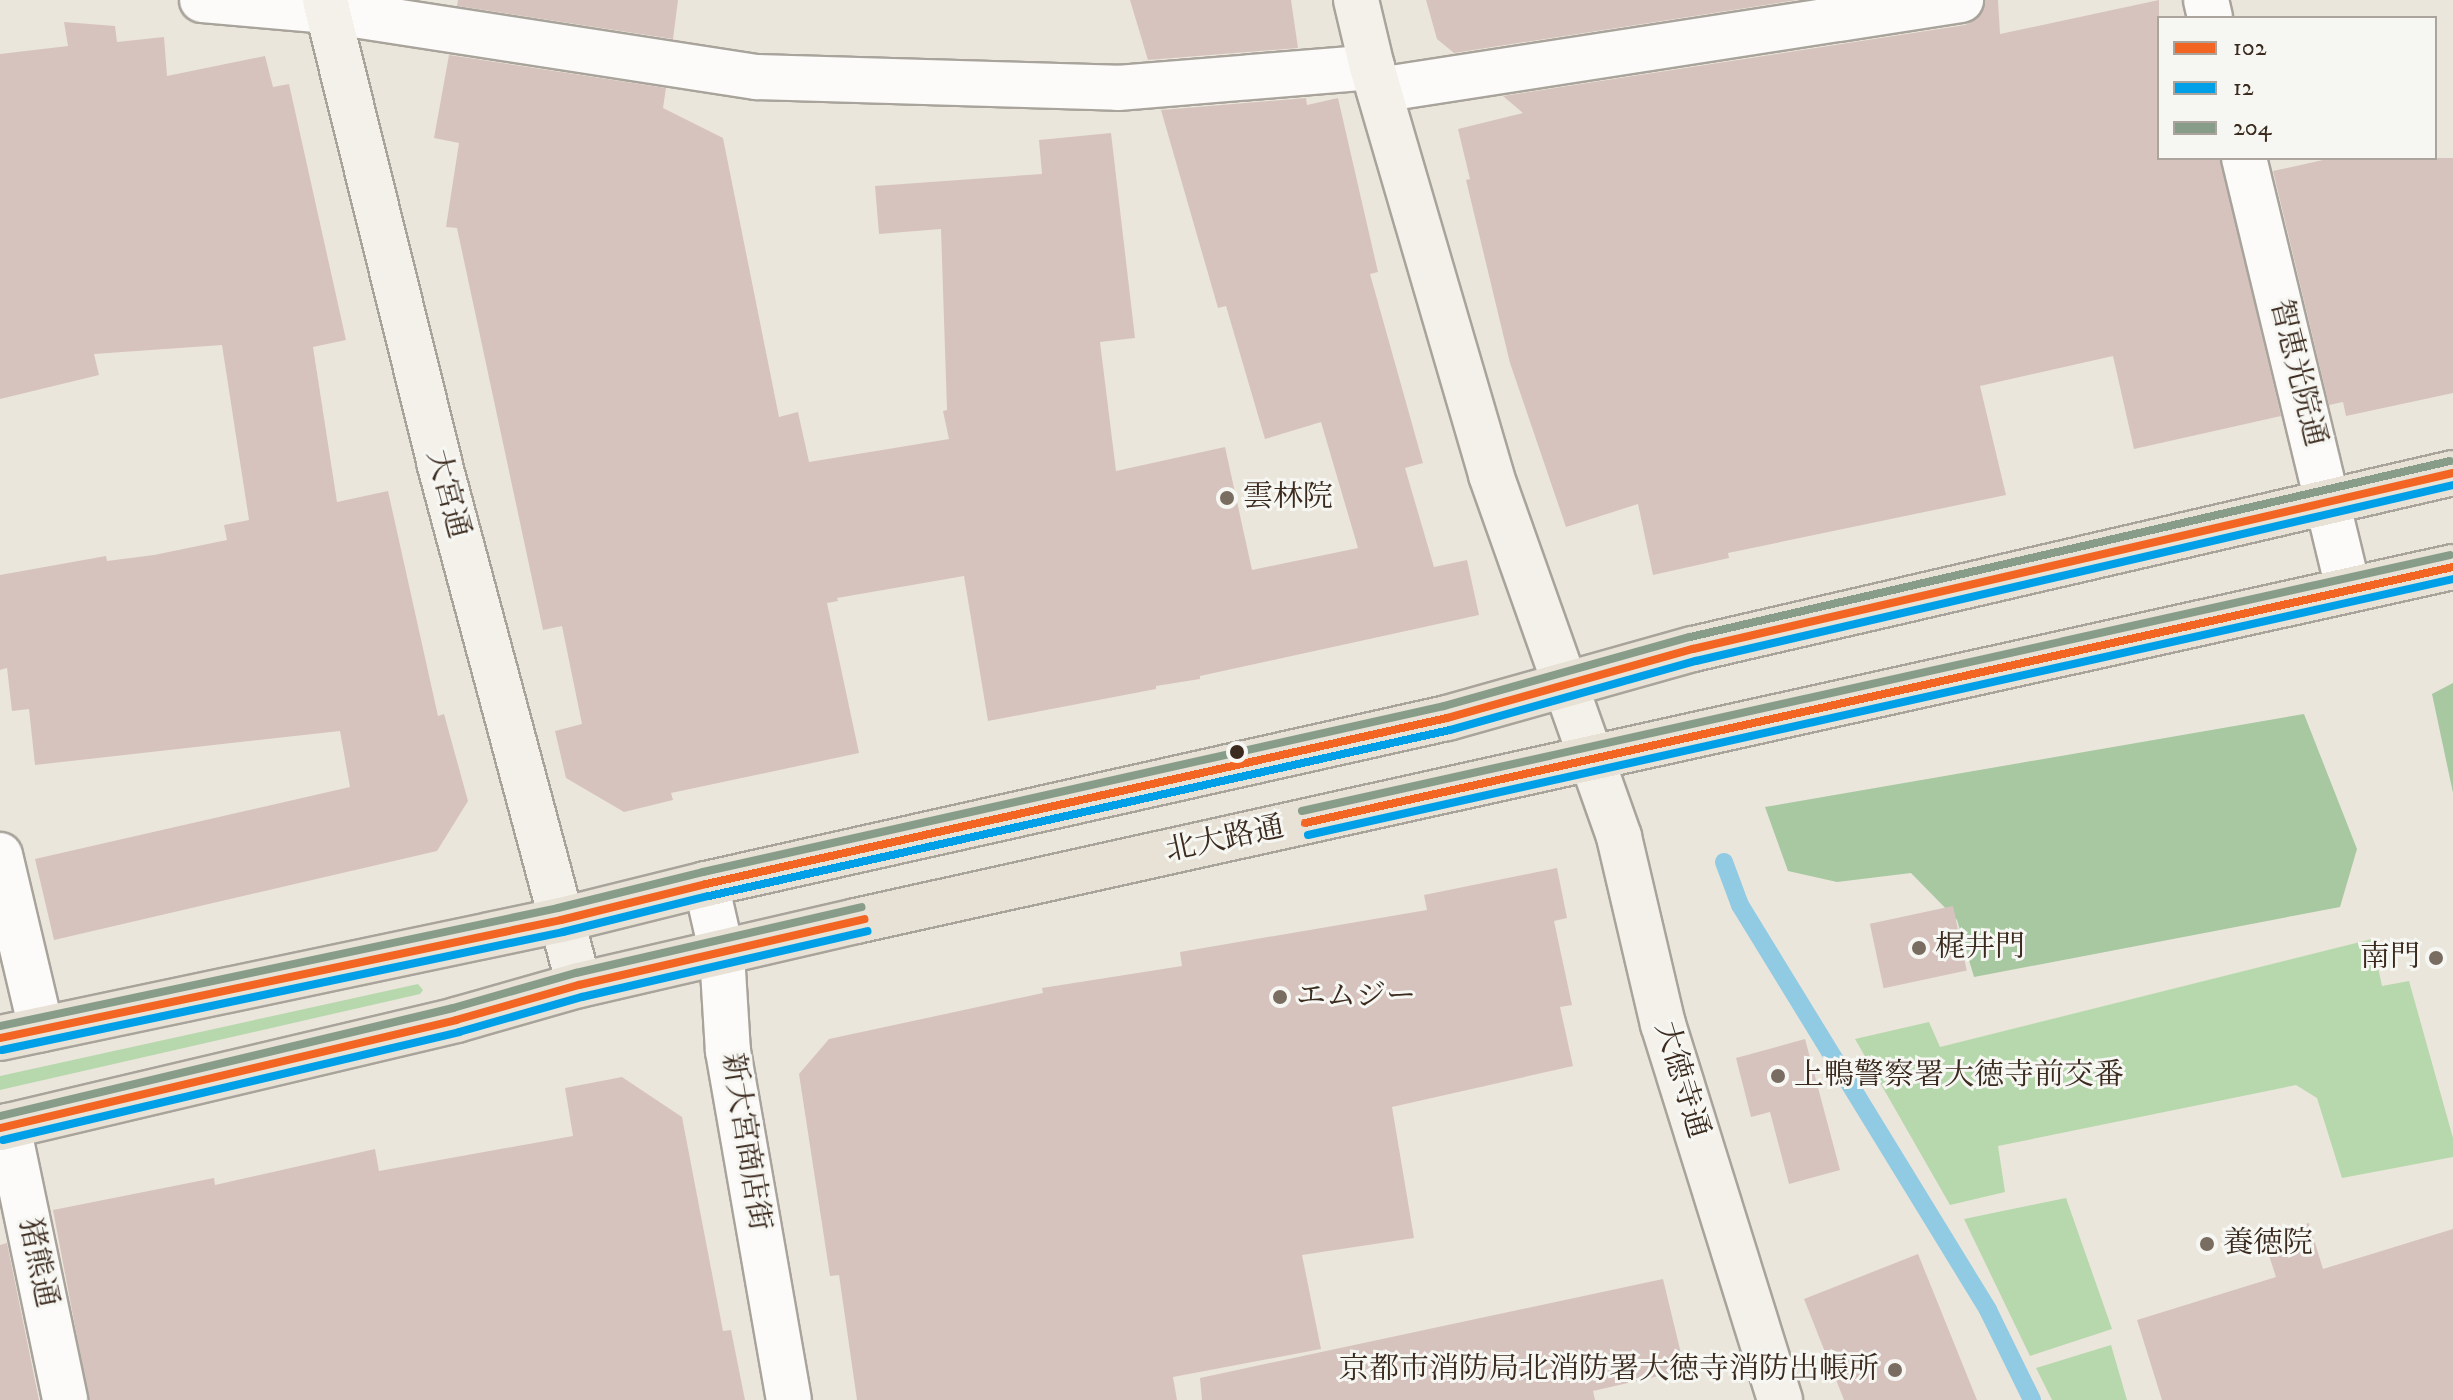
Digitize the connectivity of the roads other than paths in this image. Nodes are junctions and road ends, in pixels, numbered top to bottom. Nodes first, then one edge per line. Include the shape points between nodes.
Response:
1 (202, 0) edge
2 (1356, 0) edge
3 (1961, 0) edge
4 (327, 6) edge
5 (1376, 79) junction
6 (2244, 160) edge
7 (2453, 473) edge
8 (2328, 504) junction
9 (2453, 567) edge
10 (2348, 588) junction
11 (1565, 685) junction
12 (1590, 758) junction
13 (0, 855) edge
14 (706, 884) junction
15 (561, 920) junction
16 (722, 954) junction
17 (579, 985) junction
18 (21, 1033) edge
19 (4, 1127) edge
20 (65, 1400) edge
21 (789, 1400) edge
22 (1780, 1400) edge

1 - 4 street
2 - 5 street, 大徳寺通
3 - 5 street
4 - 5 street via 757,77 1118,88
4 - 15 street, 大宮通 via 439,462
5 - 11 street, 大徳寺通 via 1491,475
6 - 8 street, 智恵光院通
7 - 8 main road
8 - 10 street, 智恵光院通
8 - 11 main road via 1693,649
9 - 10 main road, 北大路通
10 - 12 main road, 北大路通
11 - 12 street, 大徳寺通
11 - 14 main road via 1447,718
12 - 16 main road, 北大路通
12 - 22 street, 大徳寺通 via 1619,837 1663,1024
13 - 18 street
14 - 15 main road
14 - 16 street, 新大宮商店街
15 - 17 street, 大宮通
15 - 18 main road
16 - 17 main road, 北大路通
16 - 21 street, 新大宮商店街 via 728,1051
17 - 19 main road, 北大路通 via 456,1020
19 - 20 street, 猪熊通

